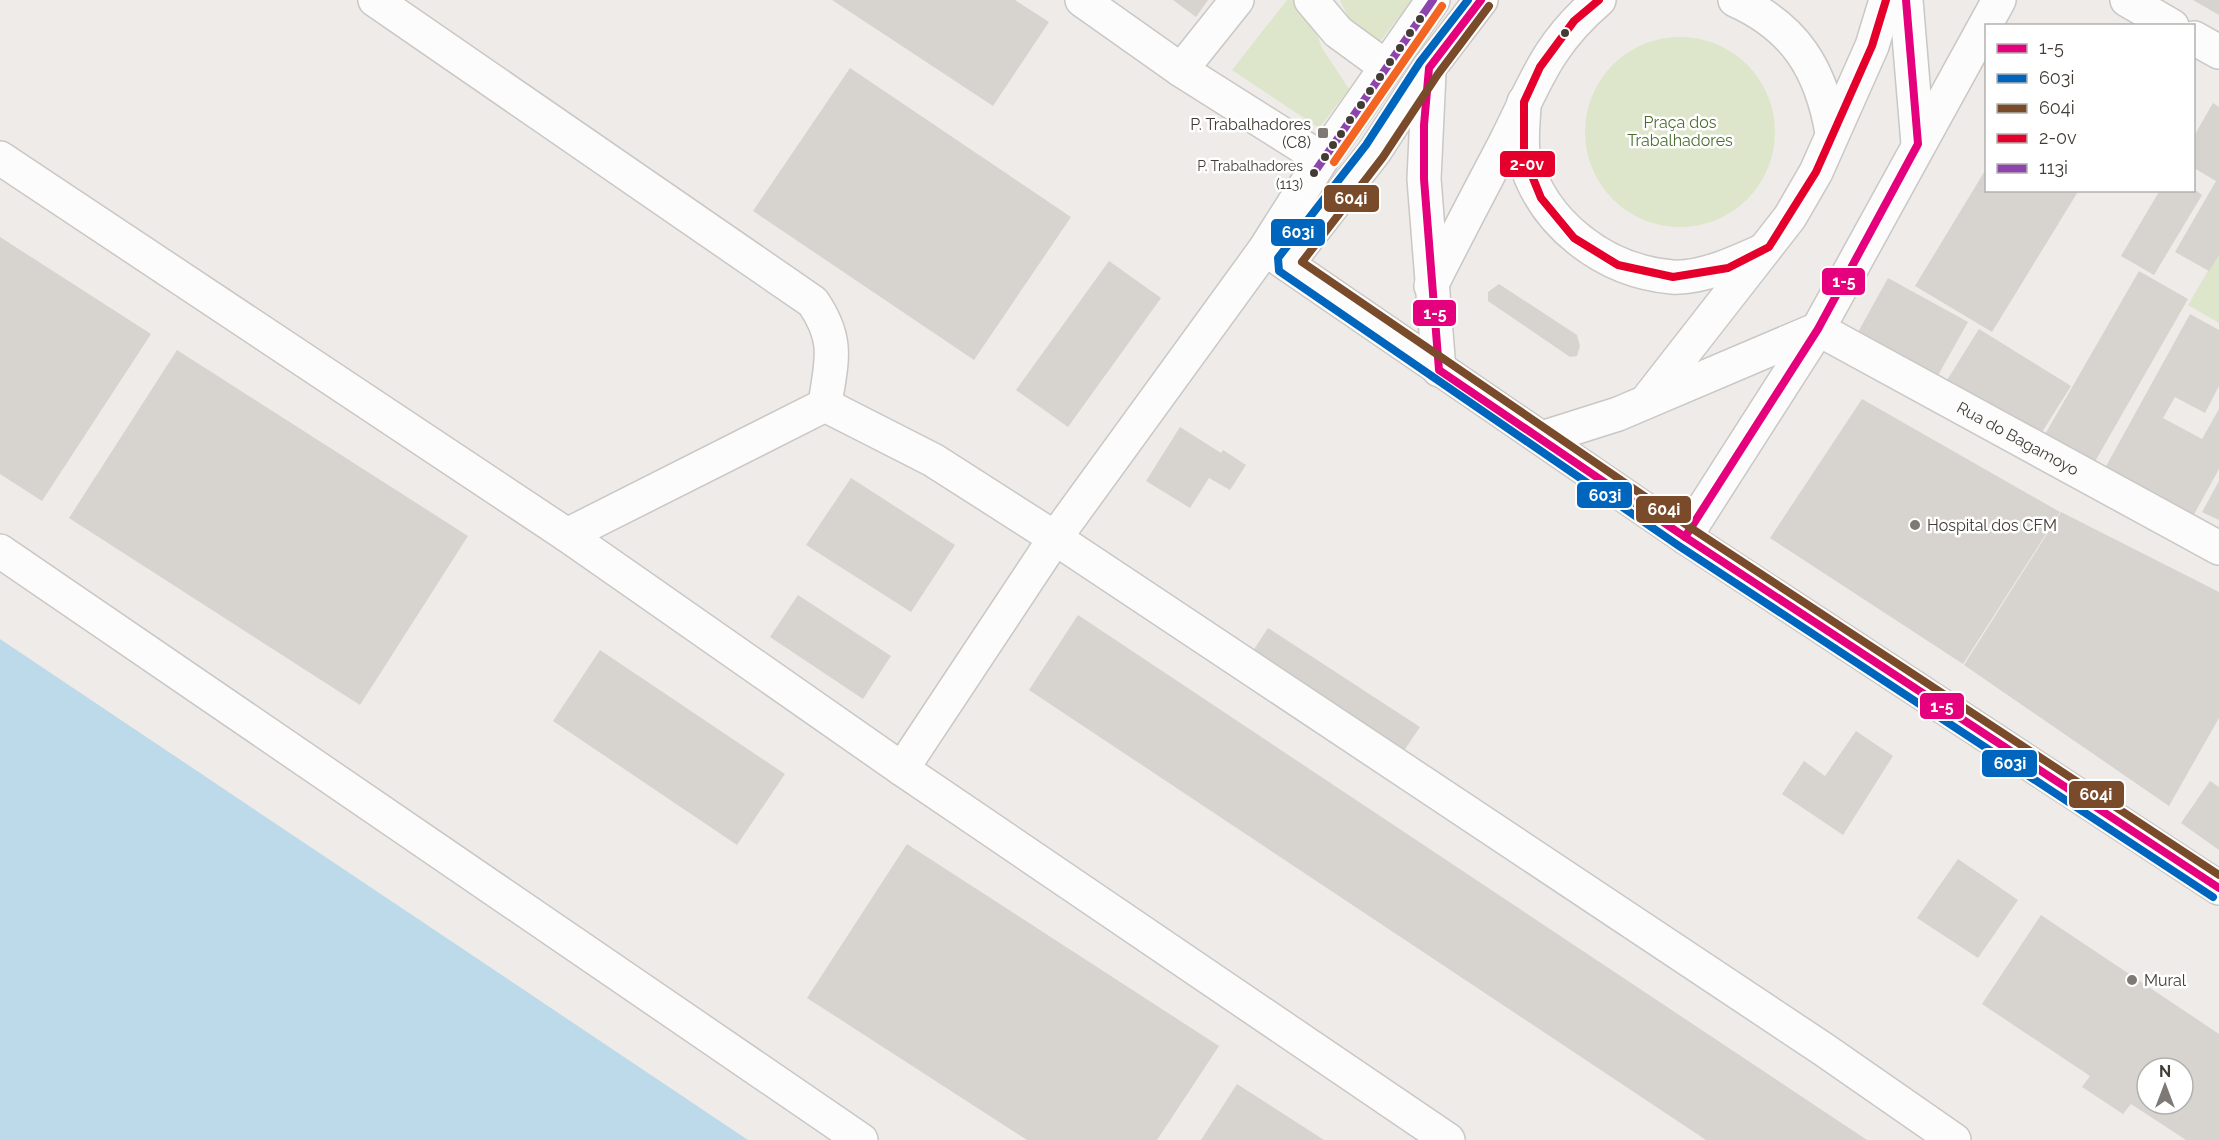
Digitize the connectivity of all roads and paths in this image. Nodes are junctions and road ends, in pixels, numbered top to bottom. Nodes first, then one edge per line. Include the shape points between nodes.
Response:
1 (375, 0) edge
2 (1082, 0) edge
3 (1237, 0) edge
4 (1311, 0) edge
5 (1433, 0) edge
6 (1480, 0) edge
7 (1599, 0) edge
8 (1735, 0) edge
9 (1886, 0) edge
10 (1906, 0) edge
11 (1999, 0) edge
12 (2127, 0) edge
13 (1986, 24) edge
14 (2169, 24) edge
15 (1985, 25) edge
16 (2195, 39) edge
17 (2219, 52) edge
18 (1386, 67) junction
19 (1429, 68) junction
20 (1181, 70) junction
21 (1524, 102) junction
22 (1832, 133) junction
23 (1918, 144) junction
24 (0, 158) edge
25 (1322, 159) junction
26 (1769, 247) junction
27 (1276, 256) junction
28 (1431, 286) junction
29 (1818, 329) junction
30 (1439, 370) junction
31 (1645, 402) junction
32 (825, 405) junction
33 (1542, 438) junction
34 (567, 535) junction
35 (1685, 537) junction
36 (1055, 538) junction
37 (2219, 548) edge
38 (0, 551) edge
39 (902, 769) junction
40 (2219, 888) edge
41 (861, 1140) edge
42 (1448, 1140) edge
43 (1954, 1140) edge

1 - 32 street via 813,302 826,322 833,346
2 - 20 street
3 - 20 street
4 - 18 street via 1338,32
5 - 18 street
6 - 19 street
7 - 21 street via 1574,21 1540,67
8 - 22 street via 1757,10 1796,41 1818,78 1828,105
9 - 22 street via 1872,46
10 - 23 street
11 - 13 street
12 - 14 street
15 - 23 street
16 - 17 street
18 - 25 street
19 - 27 street via 1375,151
19 - 28 street via 1424,179
20 - 25 street
21 - 26 street via 1524,156 1541,198 1574,238 1618,265 1673,277 1728,268
21 - 28 street
22 - 26 street via 1816,172
23 - 29 street
24 - 34 street
25 - 27 street
26 - 31 street
27 - 30 street
27 - 36 street
28 - 30 street
29 - 31 street
29 - 35 street
29 - 37 street, Rua do Bagamoyo
30 - 33 street
31 - 33 street
32 - 34 street
32 - 36 street via 933,460
33 - 35 street
34 - 39 street
35 - 40 street
36 - 39 street
36 - 43 street
38 - 41 street
39 - 42 street

